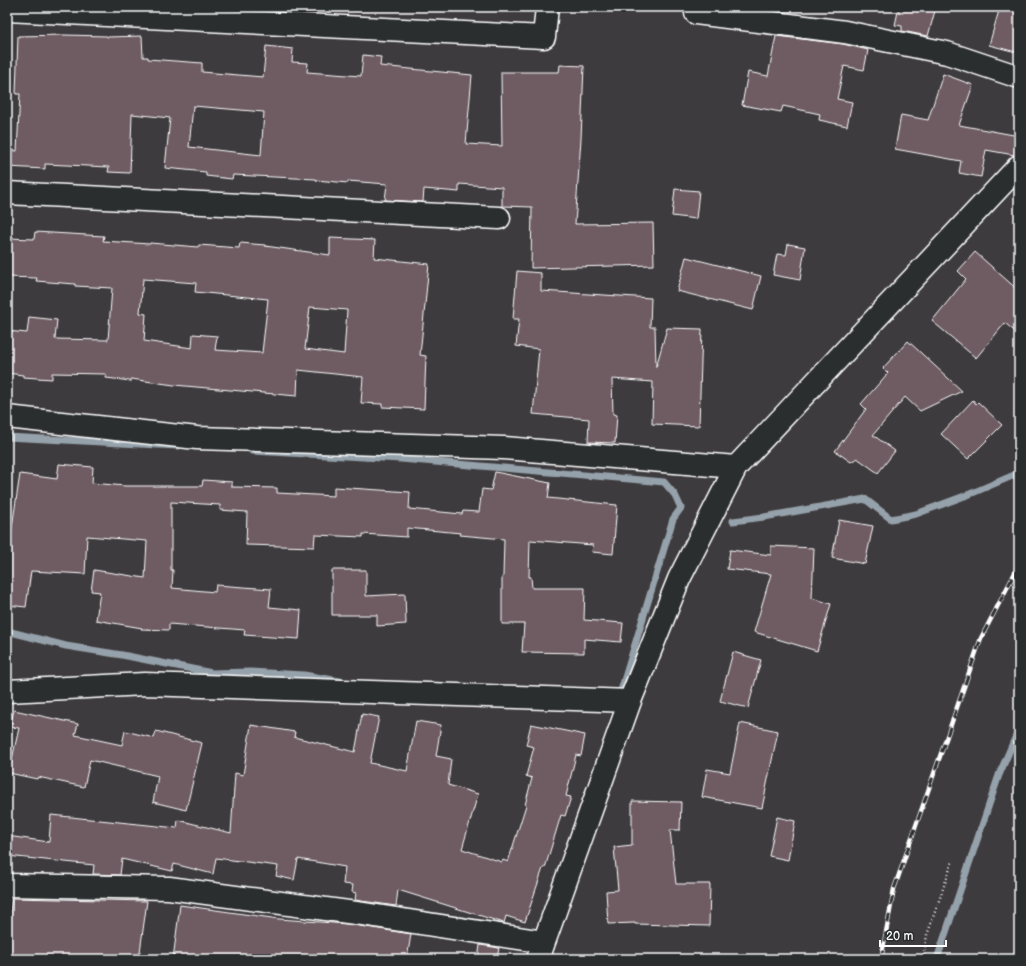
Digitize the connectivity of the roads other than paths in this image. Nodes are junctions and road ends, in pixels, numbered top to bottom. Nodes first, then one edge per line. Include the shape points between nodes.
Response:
1 (547, 7) edge
2 (7, 10) edge
3 (696, 13) dead end
4 (1019, 77) edge
5 (1019, 166) edge
6 (7, 193) edge
7 (499, 218) dead end
8 (7, 417) edge
9 (736, 467) junction
10 (7, 691) edge
11 (630, 701) junction
12 (7, 885) edge
13 (541, 951) edge

1 - 2 street via 544,37
3 - 4 street via 845,32 947,53
5 - 9 street
6 - 7 street
8 - 9 street via 198,438 504,448
9 - 11 street via 679,579
10 - 11 street via 145,684
11 - 13 street
12 - 13 street via 169,888 363,914

